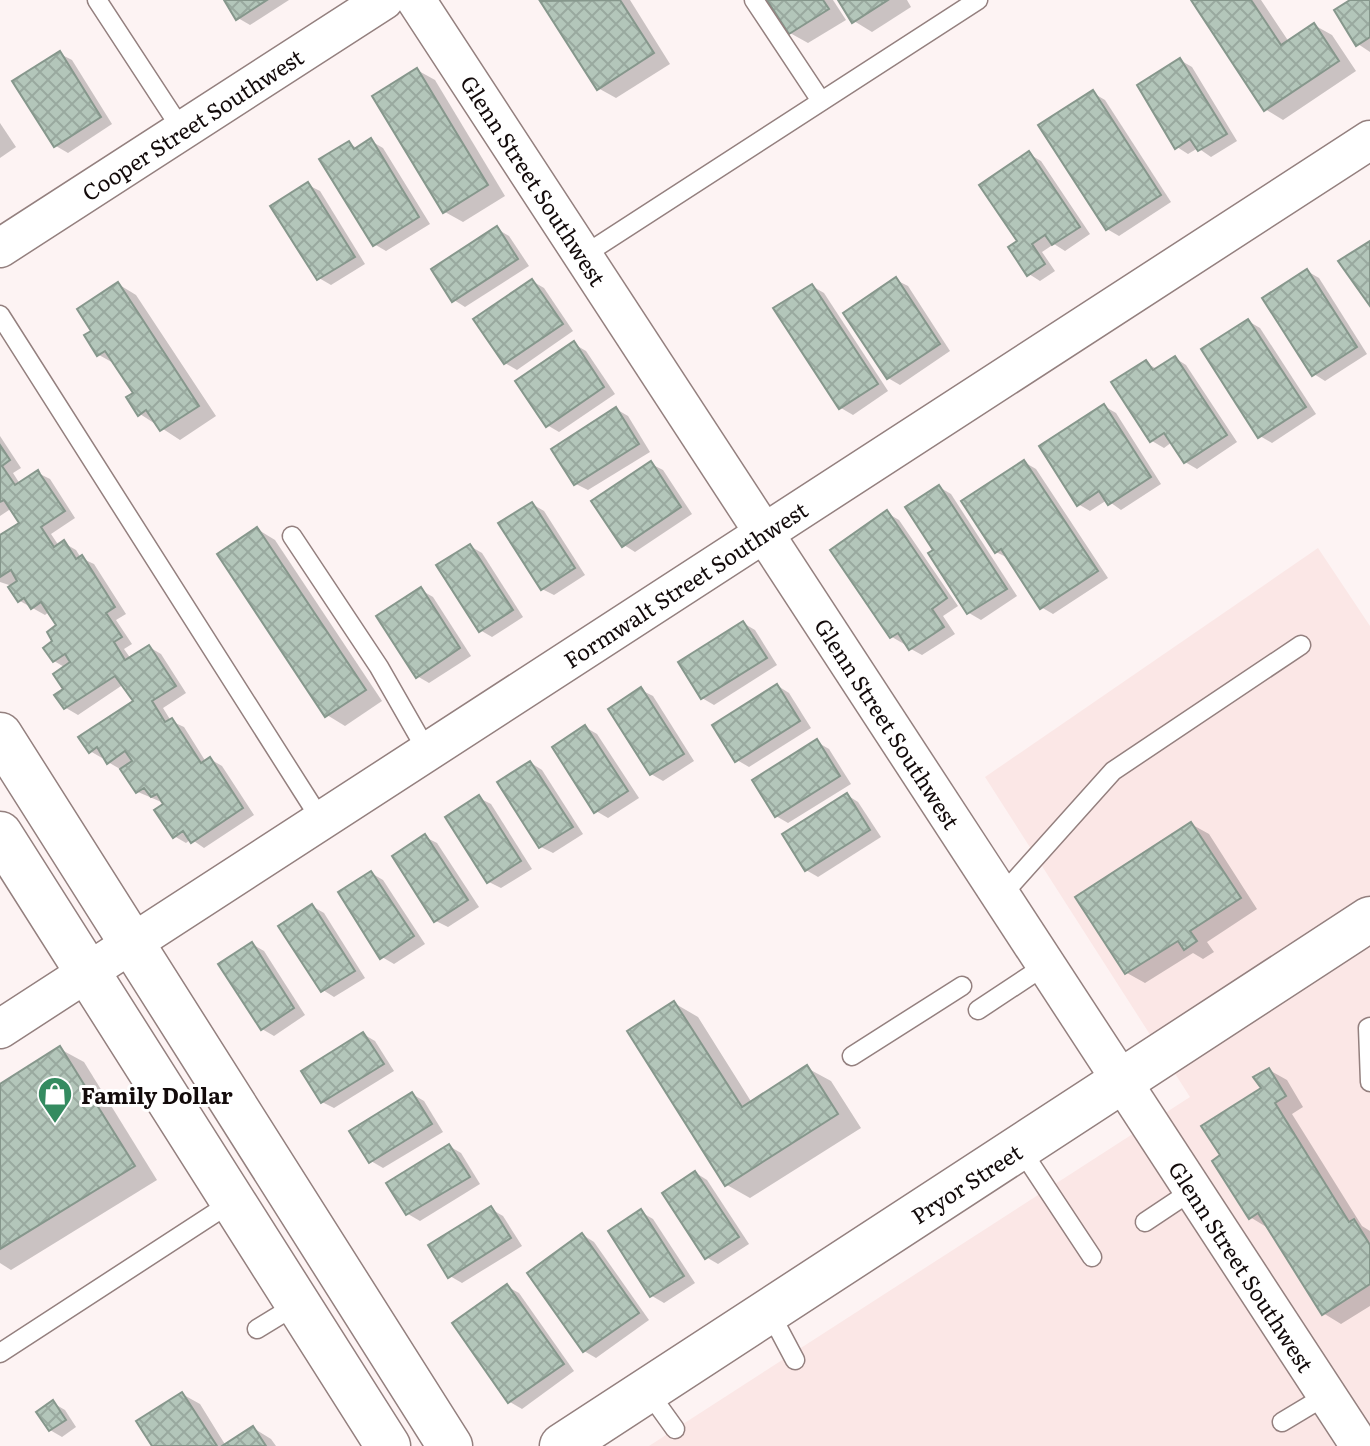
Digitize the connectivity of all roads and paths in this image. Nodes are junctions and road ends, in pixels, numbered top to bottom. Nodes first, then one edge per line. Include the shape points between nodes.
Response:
1 (97, 0) edge
2 (384, 0) edge
3 (416, 0) edge
4 (754, 0) edge
5 (978, 0) edge
6 (821, 101) junction
7 (182, 130) junction
8 (1370, 140) edge
9 (0, 248) edge
10 (584, 255) junction
11 (0, 315) edge
12 (764, 533) junction
13 (292, 536) dead end
14 (1301, 645) dead end
15 (0, 735) edge
16 (427, 751) junction
17 (321, 820) junction
18 (0, 834) edge
19 (1001, 896) junction
20 (1370, 919) edge
21 (130, 943) junction
22 (1046, 965) junction
23 (87, 972) junction
24 (962, 986) dead end
25 (978, 1010) dead end
26 (1370, 1027) edge
27 (0, 1029) edge
28 (852, 1056) dead end
29 (1122, 1081) junction
30 (1370, 1082) edge
31 (1020, 1148) junction
32 (1193, 1190) junction
33 (233, 1202) junction
34 (1145, 1222) dead end
35 (1092, 1257) dead end
36 (298, 1304) junction
37 (769, 1311) junction
38 (257, 1329) dead end
39 (0, 1353) edge
40 (795, 1360) dead end
41 (647, 1390) junction
42 (1327, 1395) junction
43 (1282, 1422) dead end
44 (675, 1429) dead end
45 (388, 1446) edge
46 (450, 1446) edge
47 (562, 1446) edge
48 (1360, 1446) edge

1 - 7 lane
2 - 7 street, Cooper Street Southwest
3 - 10 street, Glenn Street Southwest
4 - 6 lane
5 - 6 lane
6 - 10 lane
7 - 9 street, Cooper Street Southwest
8 - 12 street, Formwalt Street Southwest
10 - 12 street, Glenn Street Southwest
11 - 17 lane
12 - 16 street, Formwalt Street Southwest
12 - 19 street, Glenn Street Southwest
13 - 16 lane via 379,667
14 - 19 lane via 1113,771
15 - 21 main road
16 - 17 street, Formwalt Street Southwest
17 - 21 street, Formwalt Street Southwest
18 - 23 main road
19 - 22 street, Glenn Street Southwest
20 - 29 main road, Pryor Street
21 - 23 street, Formwalt Street Southwest
21 - 46 main road
22 - 25 lane
22 - 29 street, Glenn Street Southwest
23 - 27 street, Formwalt Street Southwest
23 - 33 main road
24 - 28 lane
26 - 30 lane
29 - 31 main road, Pryor Street
29 - 32 street, Glenn Street Southwest
31 - 35 lane
31 - 37 main road, Pryor Street
32 - 34 lane
32 - 42 street, Glenn Street Southwest
33 - 36 main road
33 - 39 lane
36 - 38 lane
36 - 45 main road
37 - 40 lane
37 - 41 main road, Pryor Street
41 - 44 lane
41 - 47 main road, Pryor Street
42 - 43 lane
42 - 48 street, Glenn Street Southwest

